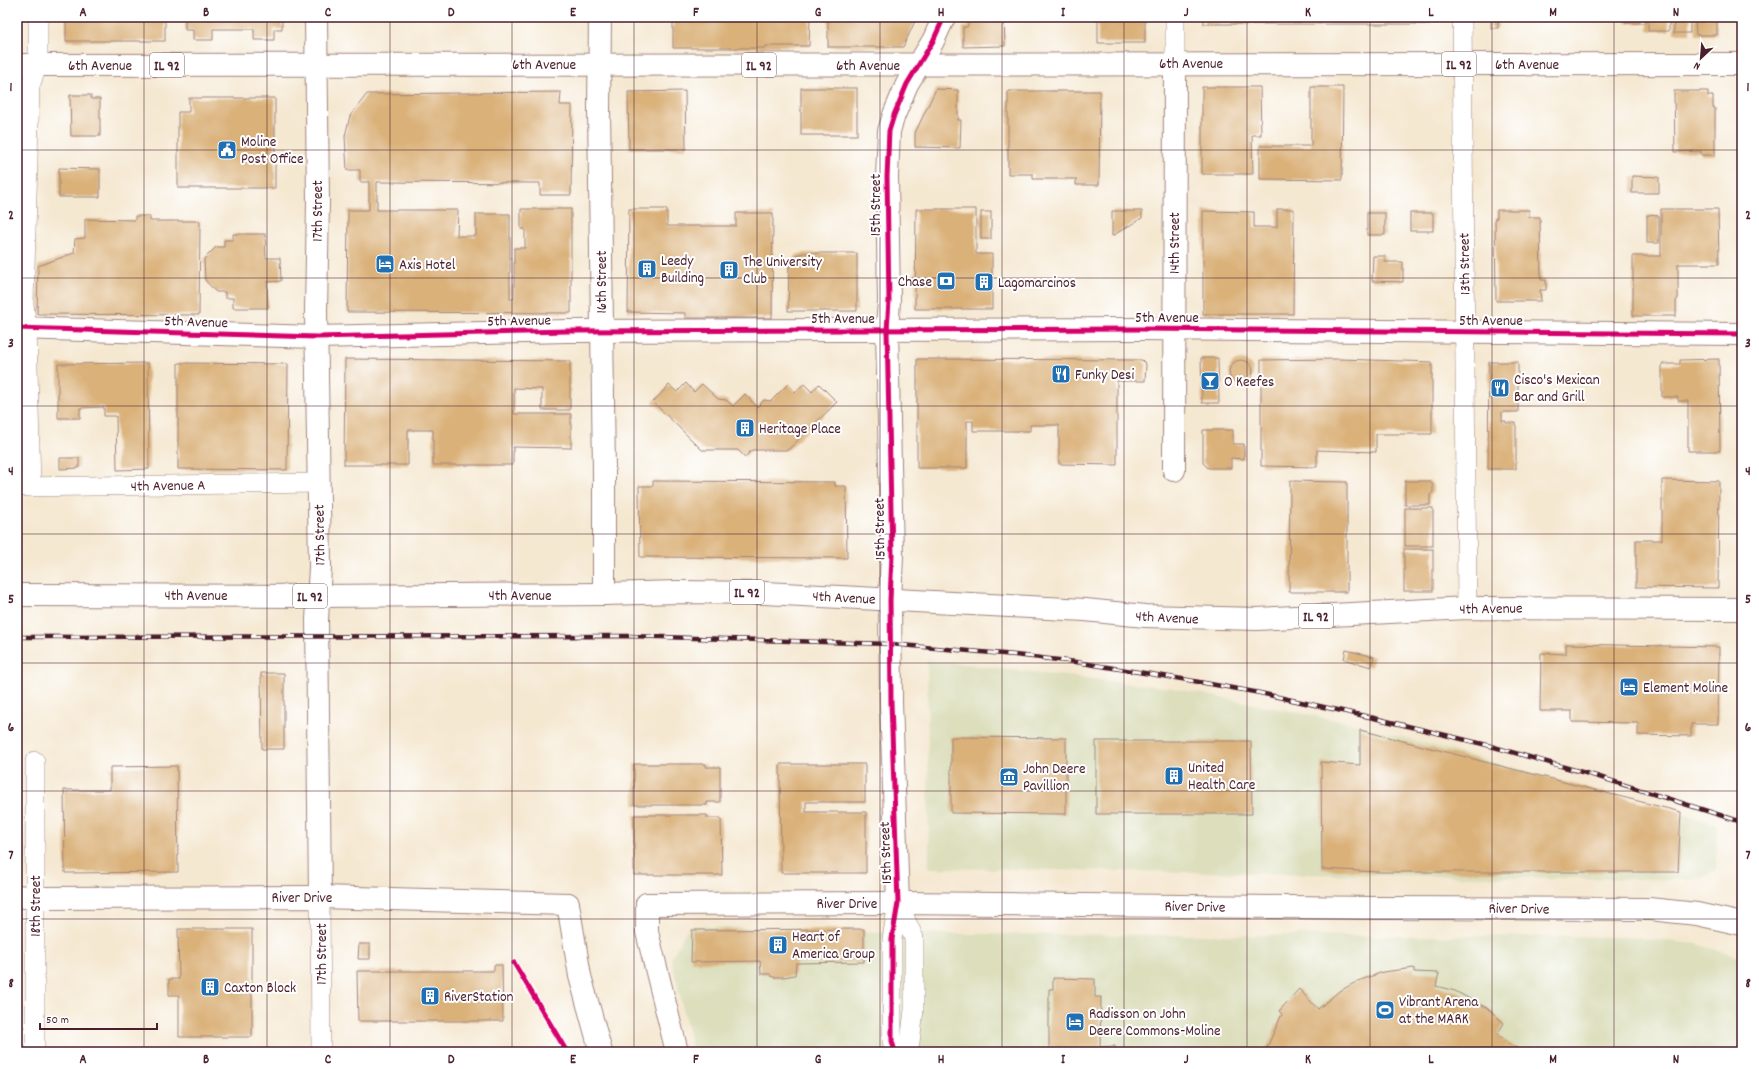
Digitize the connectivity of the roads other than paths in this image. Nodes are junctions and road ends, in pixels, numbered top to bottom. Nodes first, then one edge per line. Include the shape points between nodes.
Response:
1 (38, 17) edge
2 (316, 17) edge
3 (600, 17) edge
4 (944, 17) edge
5 (1175, 17) edge
6 (1462, 17) edge
7 (1175, 63) junction
8 (27, 64) edge
9 (316, 64) junction
10 (1462, 64) junction
11 (1742, 64) edge
12 (600, 65) junction
13 (918, 65) junction
14 (22, 328) edge
15 (1174, 329) junction
16 (887, 330) junction
17 (601, 331) junction
18 (1464, 332) junction
19 (1742, 334) edge
20 (317, 337) junction
21 (1174, 470) dead end
22 (318, 483) junction
23 (24, 488) edge
24 (604, 594) junction
25 (17, 595) edge
26 (319, 596) junction
27 (890, 600) junction
28 (1467, 608) junction
29 (1742, 610) edge
30 (35, 761) dead end
31 (320, 897) junction
32 (23, 898) edge
33 (898, 903) junction
34 (1741, 920) edge
35 (35, 1052) edge
36 (321, 1052) edge
37 (602, 1052) edge
38 (677, 1052) edge
39 (895, 1052) edge
40 (907, 1052) edge

1 - 8 street
2 - 9 main road, 17th Street
3 - 12 main road, 16th Street
4 - 13 main road, 15th Street
5 - 7 street, 14th Street
6 - 10 street, 13th Street
7 - 10 main road, 6th Avenue / IL 92
7 - 13 main road, 6th Avenue / IL 92
7 - 15 main road, 14th Street
8 - 9 main road, 6th Avenue / IL 92
8 - 14 street via 30,86
9 - 12 main road, 6th Avenue / IL 92
9 - 20 main road, 17th Street
10 - 11 main road, 6th Avenue / IL 92
10 - 18 street, 13th Street
12 - 13 main road, 6th Avenue / IL 92
12 - 17 main road, 16th Street
13 - 16 main road, 15th Street via 907,84 889,131 886,197 889,301
14 - 20 main road, 5th Avenue
14 - 23 street
15 - 16 main road, 5th Avenue
15 - 18 main road, 5th Avenue
15 - 21 main road, 14th Street
16 - 17 main road, 5th Avenue
16 - 27 main road, 15th Street via 892,555
17 - 20 main road, 5th Avenue
17 - 24 main road, 16th Street
18 - 19 main road, 5th Avenue
18 - 28 street, 13th Street
20 - 22 main road, 17th Street
22 - 23 street, 4th Avenue A
22 - 26 main road, 17th Street
24 - 26 main road, 4th Avenue / IL 92
24 - 27 main road, 4th Avenue / IL 92 via 765,593
25 - 26 main road, 4th Avenue / IL 92
26 - 31 main road, 17th Street via 317,620
27 - 28 main road, 4th Avenue / IL 92 via 1202,619 1257,619
27 - 33 main road, 15th Street
28 - 29 main road, 4th Avenue / IL 92
30 - 32 street, 18th Street
31 - 32 main road, River Drive
31 - 36 street, 17th Street
31 - 37 main road, River Drive via 568,904 580,976
32 - 35 street, 18th Street
33 - 34 main road, River Drive via 1649,909
33 - 38 main road, River Drive via 647,904 647,932
33 - 39 street, 15th Street via 892,940 892,1041
33 - 40 street, 15th Street via 914,938 914,1010

